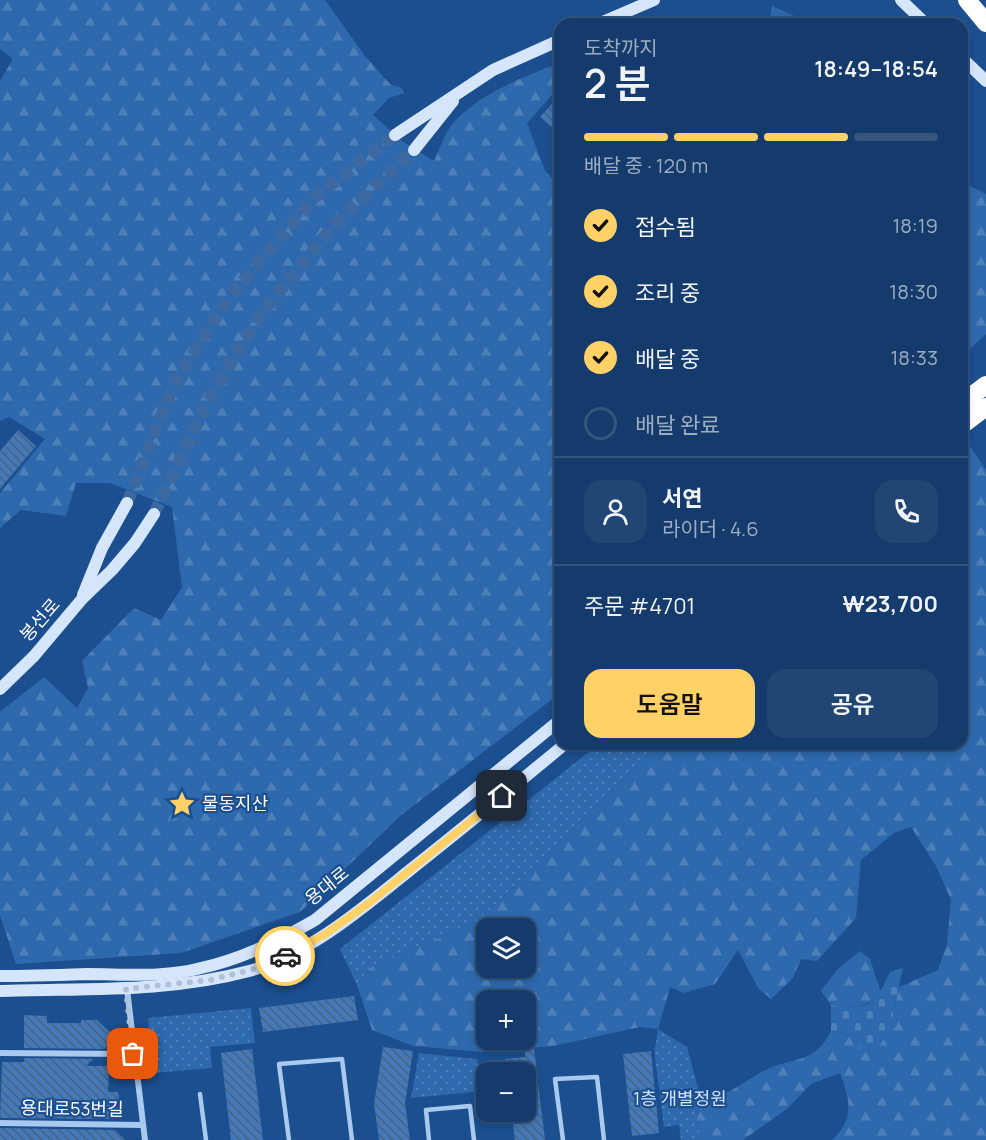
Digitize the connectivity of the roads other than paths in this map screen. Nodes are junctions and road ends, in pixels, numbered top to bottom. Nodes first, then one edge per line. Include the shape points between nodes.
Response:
1 (654, 0) edge
2 (901, 0) edge
3 (967, 0) edge
4 (972, 0) edge
5 (986, 15) edge
6 (612, 18) edge
7 (920, 18) edge
8 (986, 23) edge
9 (554, 43) edge
10 (968, 64) edge
11 (986, 81) edge
12 (457, 96) junction
13 (395, 135) tunnel mouth
14 (414, 150) tunnel mouth
15 (986, 385) edge
16 (968, 399) edge
17 (986, 407) edge
18 (968, 420) edge
19 (127, 503) tunnel mouth
20 (154, 514) tunnel mouth
21 (82, 599) junction
22 (0, 689) edge
23 (554, 725) edge
24 (558, 750) edge
25 (0, 976) edge
26 (126, 989) junction
27 (0, 991) edge
28 (0, 1053) edge
29 (133, 1054) junction
30 (200, 1094) dead end
31 (0, 1123) edge
32 (143, 1125) junction
33 (145, 1140) edge
34 (206, 1140) edge
35 (289, 1140) edge
36 (352, 1140) edge
37 (429, 1140) edge
38 (474, 1140) edge
39 (562, 1140) edge
40 (604, 1140) edge

1 - 6 street
2 - 7 street
3 - 8 highway
4 - 5 highway
9 - 12 street via 493,70
10 - 11 street
12 - 13 street
12 - 14 street
15 - 16 highway
17 - 18 highway
19 - 21 street via 102,548
20 - 21 street via 120,561
21 - 22 street, 봉선로
23 - 25 street, 용대로 via 315,920 282,939 244,956 144,976
24 - 26 street, 용대로 via 369,903 291,953 251,970 210,980
26 - 27 street, 용대로
26 - 29 street, 용대로53번길
28 - 29 street
29 - 32 street, 용대로53번길
30 - 34 lane
31 - 32 street, 용대로53번길
32 - 33 street, 용대로53번길
35 - 36 lane via 279,1064 342,1059
37 - 38 lane via 426,1110 470,1106
39 - 40 lane via 555,1078 597,1077

